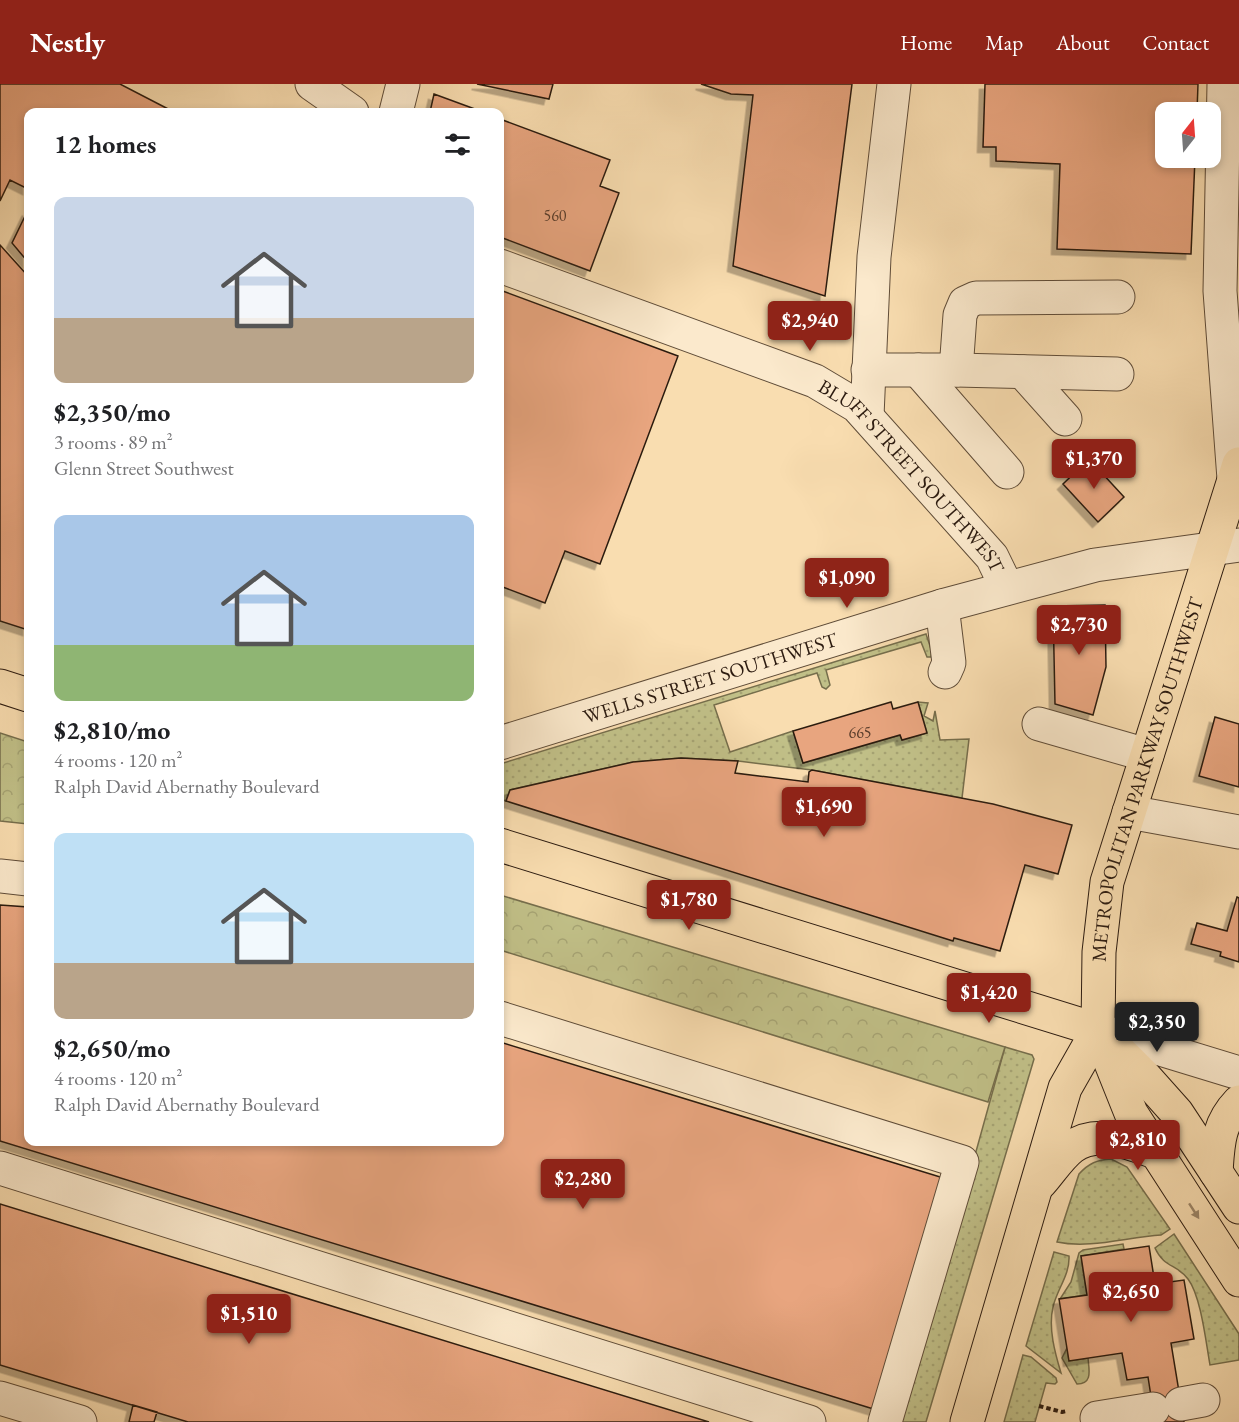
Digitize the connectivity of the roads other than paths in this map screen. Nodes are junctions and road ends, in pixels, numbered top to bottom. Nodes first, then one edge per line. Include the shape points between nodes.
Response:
1 (312, 84) edge
2 (403, 84) edge
3 (894, 84) edge
4 (1224, 84) edge
5 (346, 108) edge
6 (397, 108) edge
7 (504, 267) edge
8 (1118, 297) dead end
9 (868, 370) junction
10 (918, 370) junction
11 (956, 370) junction
12 (1023, 372) junction
13 (1117, 374) dead end
14 (867, 416) junction
15 (1065, 419) dead end
16 (1237, 471) edge
17 (1007, 472) dead end
18 (1225, 548) edge
19 (1007, 588) junction
20 (942, 606) junction
21 (945, 672) dead end
22 (0, 686) edge
23 (24, 694) edge
24 (1039, 724) dead end
25 (504, 742) edge
26 (1147, 755) junction
27 (1129, 812) junction
28 (1239, 831) edge
29 (504, 846) edge
30 (0, 876) edge
31 (24, 879) edge
32 (504, 1019) edge
33 (1098, 1030) junction
34 (1239, 1073) edge
35 (1239, 1102) edge
36 (1155, 1152) junction
37 (0, 1168) edge
38 (1216, 1172) junction
39 (1035, 1188) junction
40 (1239, 1207) edge
41 (1239, 1280) edge
42 (0, 1398) edge
43 (1179, 1404) dead end
44 (1084, 1414) road end
45 (80, 1422) edge
46 (809, 1422) edge
47 (885, 1422) edge
48 (967, 1422) edge

1 - 5 street
2 - 6 street
3 - 9 street via 874,257
4 - 16 street via 1220,291
7 - 14 street, BLUFF STREET SOUTHWEST via 815,381
8 - 11 street via 976,298 965,303 960,315
9 - 10 street
9 - 14 street
10 - 11 street
10 - 17 street
11 - 12 street
12 - 13 street
12 - 15 street
14 - 19 street, BLUFF STREET SOUTHWEST via 992,557
16 - 18 main road, METROPOLITAN PARKWAY SOUTHWEST
18 - 19 street, WELLS STREET SOUTHWEST via 1095,565
18 - 26 main road, METROPOLITAN PARKWAY SOUTHWEST
19 - 20 street, WELLS STREET SOUTHWEST
20 - 21 street via 949,663
20 - 25 street, WELLS STREET SOUTHWEST
22 - 23 main road
24 - 26 street
26 - 27 main road, METROPOLITAN PARKWAY SOUTHWEST
27 - 28 street
27 - 33 main road, METROPOLITAN PARKWAY SOUTHWEST via 1107,882 1098,952
29 - 33 main road
30 - 31 street
32 - 47 street via 962,1162
33 - 34 street
33 - 36 main road via 1131,1113
33 - 38 main road via 1177,1113
33 - 39 main road, METROPOLITAN PARKWAY SOUTHWEST via 1065,1088
35 - 38 main road via 1219,1136
36 - 39 main road via 1118,1139 1091,1139 1072,1147
36 -> 41 main road
37 - 46 street
38 - 40 main road
39 - 48 main road, METROPOLITAN PARKWAY SOUTHWEST
42 - 45 street
43 - 44 street

